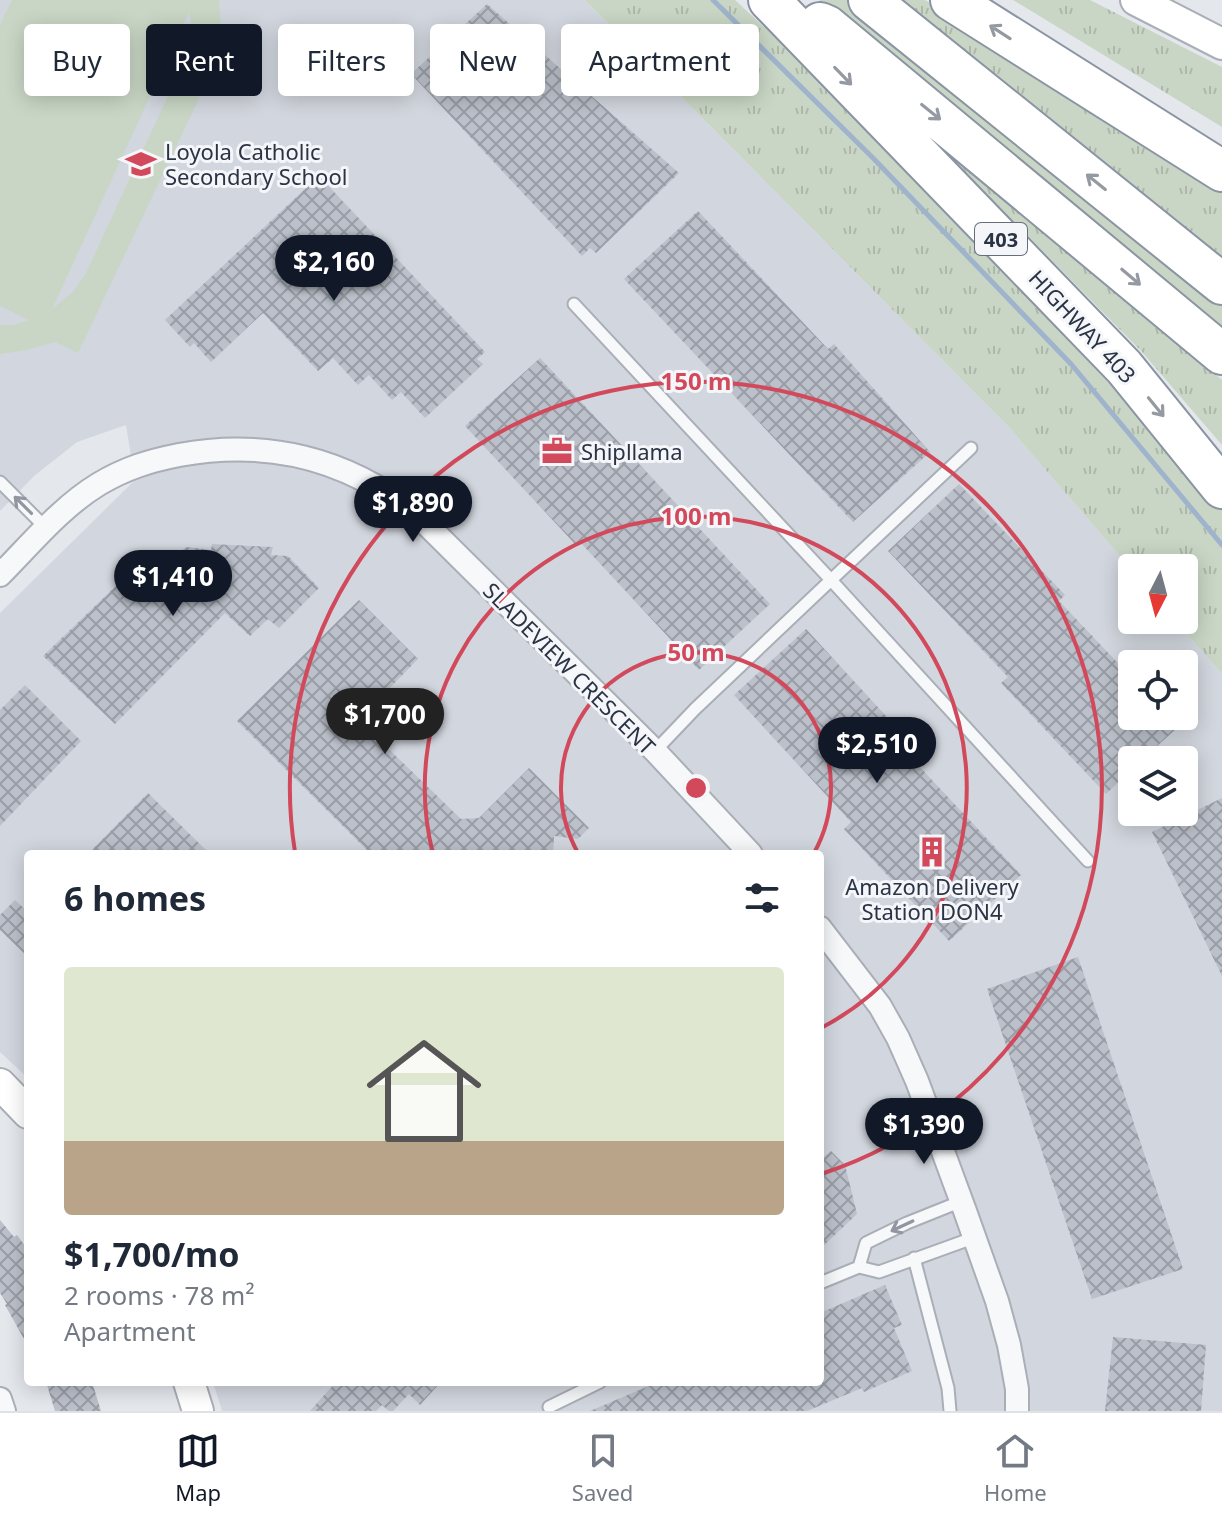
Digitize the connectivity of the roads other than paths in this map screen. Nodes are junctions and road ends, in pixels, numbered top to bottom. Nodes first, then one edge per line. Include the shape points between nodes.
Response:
1 (769, 0) edge
2 (778, 0) edge
3 (869, 0) edge
4 (951, 0) edge
5 (1136, 0) edge
6 (1222, 44) edge
7 (1049, 64) junction
8 (1222, 148) edge
9 (1222, 171) edge
10 (1222, 284) edge
11 (574, 304) dead end
12 (1222, 354) edge
13 (971, 448) dead end
14 (0, 482) edge
15 (1222, 488) edge
16 (47, 529) junction
17 (0, 575) edge
18 (831, 580) junction
19 (655, 751) junction
20 (747, 850) edge
21 (1088, 861) dead end
22 (824, 933) edge
23 (0, 1084) edge
24 (24, 1109) edge
25 (962, 1201) junction
26 (973, 1238) junction
27 (914, 1258) junction
28 (859, 1267) junction
29 (824, 1281) edge
30 (190, 1386) edge
31 (593, 1386) edge
32 (0, 1399) edge
33 (550, 1409) edge
34 (4, 1411) edge
35 (198, 1411) edge
36 (537, 1411) edge
37 (950, 1411) edge
38 (1017, 1411) edge

1 -> 15 highway, HIGHWAY 403 / 403 via 1124,367
2 -> 12 highway via 827,26
10 -> 3 highway
7 -> 4 highway
5 - 6 main road via 1169,10
7 - 8 highway via 1122,92
7 - 9 highway
11 - 18 lane
13 - 18 lane
16 -> 14 lane
16 - 17 street, SLADEVIEW CRESCENT
16 - 19 street, SLADEVIEW CRESCENT via 98,485 133,466 208,450 286,453 365,479 415,513
18 - 19 lane
18 - 21 lane
19 - 20 street, SLADEVIEW CRESCENT
22 - 25 street via 898,1038
23 - 24 main road
25 - 26 street
25 -> 28 lane via 866,1243
26 - 27 lane
26 - 38 street via 1009,1345
27 - 28 lane via 879,1272
27 - 37 lane
28 - 29 lane
30 - 35 main road
31 - 33 lane
32 - 34 street
33 - 36 lane

